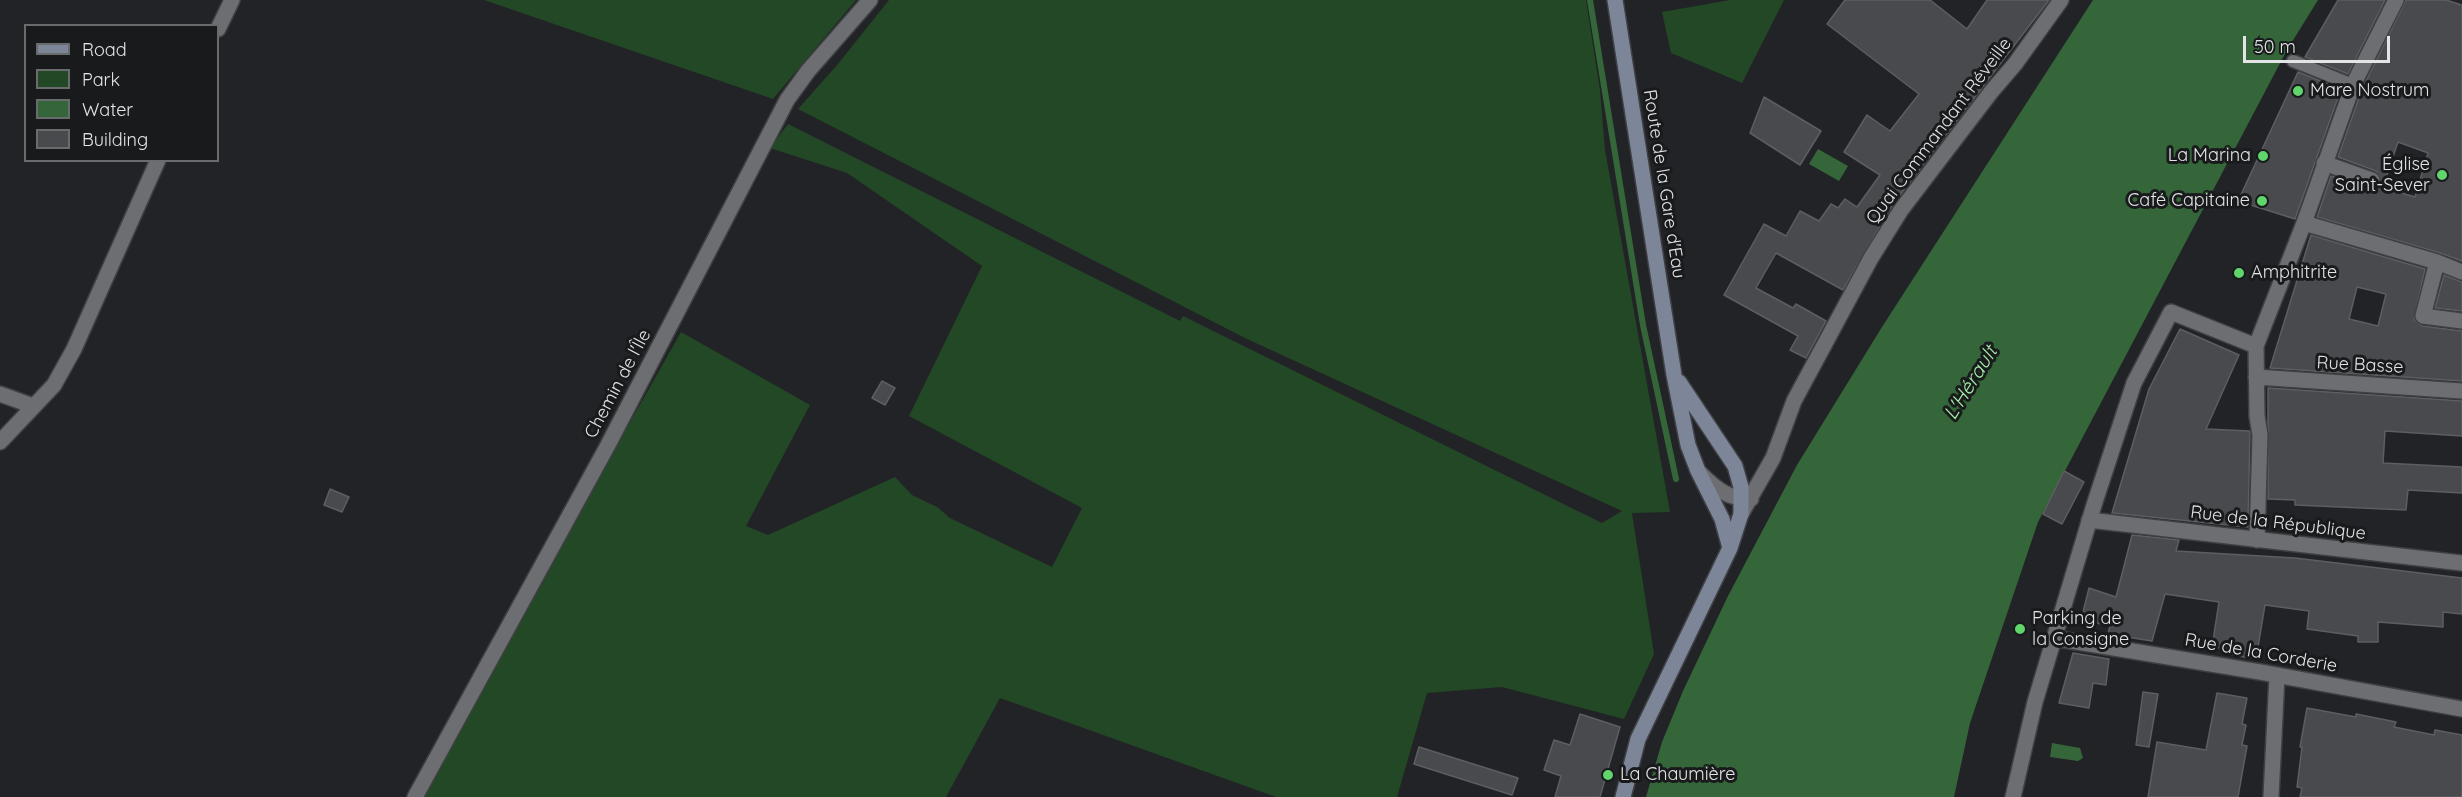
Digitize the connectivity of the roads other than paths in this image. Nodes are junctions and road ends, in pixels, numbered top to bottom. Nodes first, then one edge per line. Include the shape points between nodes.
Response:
1 (232, 0) edge
2 (870, 0) edge
3 (1615, 0) edge
4 (2061, 0) edge
5 (2396, 0) edge
6 (219, 28) edge
7 (2293, 61) dead end
8 (2353, 85) junction
9 (157, 162) edge
10 (2324, 163) junction
11 (2373, 180) dead end
12 (2304, 224) junction
13 (2437, 262) junction
14 (2462, 272) edge
15 (2462, 321) edge
16 (2256, 346) junction
17 (1674, 375) junction
18 (2256, 376) junction
19 (2462, 391) edge
20 (0, 394) edge
21 (33, 406) junction
22 (0, 441) edge
23 (1698, 471) junction
24 (1744, 504) junction
25 (2089, 520) junction
26 (2257, 540) junction
27 (1730, 548) junction
28 (2462, 563) edge
29 (2053, 638) junction
30 (2277, 675) junction
31 (2462, 709) edge
32 (415, 797) edge
33 (1623, 797) edge
34 (2013, 797) edge
35 (2271, 797) edge

1 - 6 street
2 - 32 street, Chemin de l'Île via 787,100 608,445
3 - 17 main road, Route de la Gare d'Eau
4 - 24 street, Quai Commandant Réveille via 1901,210 1794,401 1773,458
5 - 8 street
7 - 8 street
8 - 10 street
9 - 21 street via 74,349 54,385
10 - 11 street
10 - 12 street
12 - 13 street
12 - 16 street
13 - 14 street
13 - 15 street via 2423,316
16 - 18 street
16 - 25 street via 2171,312 2134,383
17 - 23 main road, Route de la Gare d'Eau via 1688,445
17 - 24 main road, Route de la Gare d'Eau via 1735,466
18 - 19 street, Rue Basse
18 - 26 street via 2260,435
20 - 21 street
21 - 22 street
23 - 24 street via 1718,490
23 - 27 main road, Route de la Gare d'Eau via 1722,519
24 - 27 main road
25 - 26 street, Rue de la République
25 - 29 street
26 - 28 street, Rue de la République
27 - 33 main road via 1638,739
29 - 30 street, Rue de la Corderie
29 - 34 street
30 - 31 street, Rue de la Corderie
30 - 35 street

